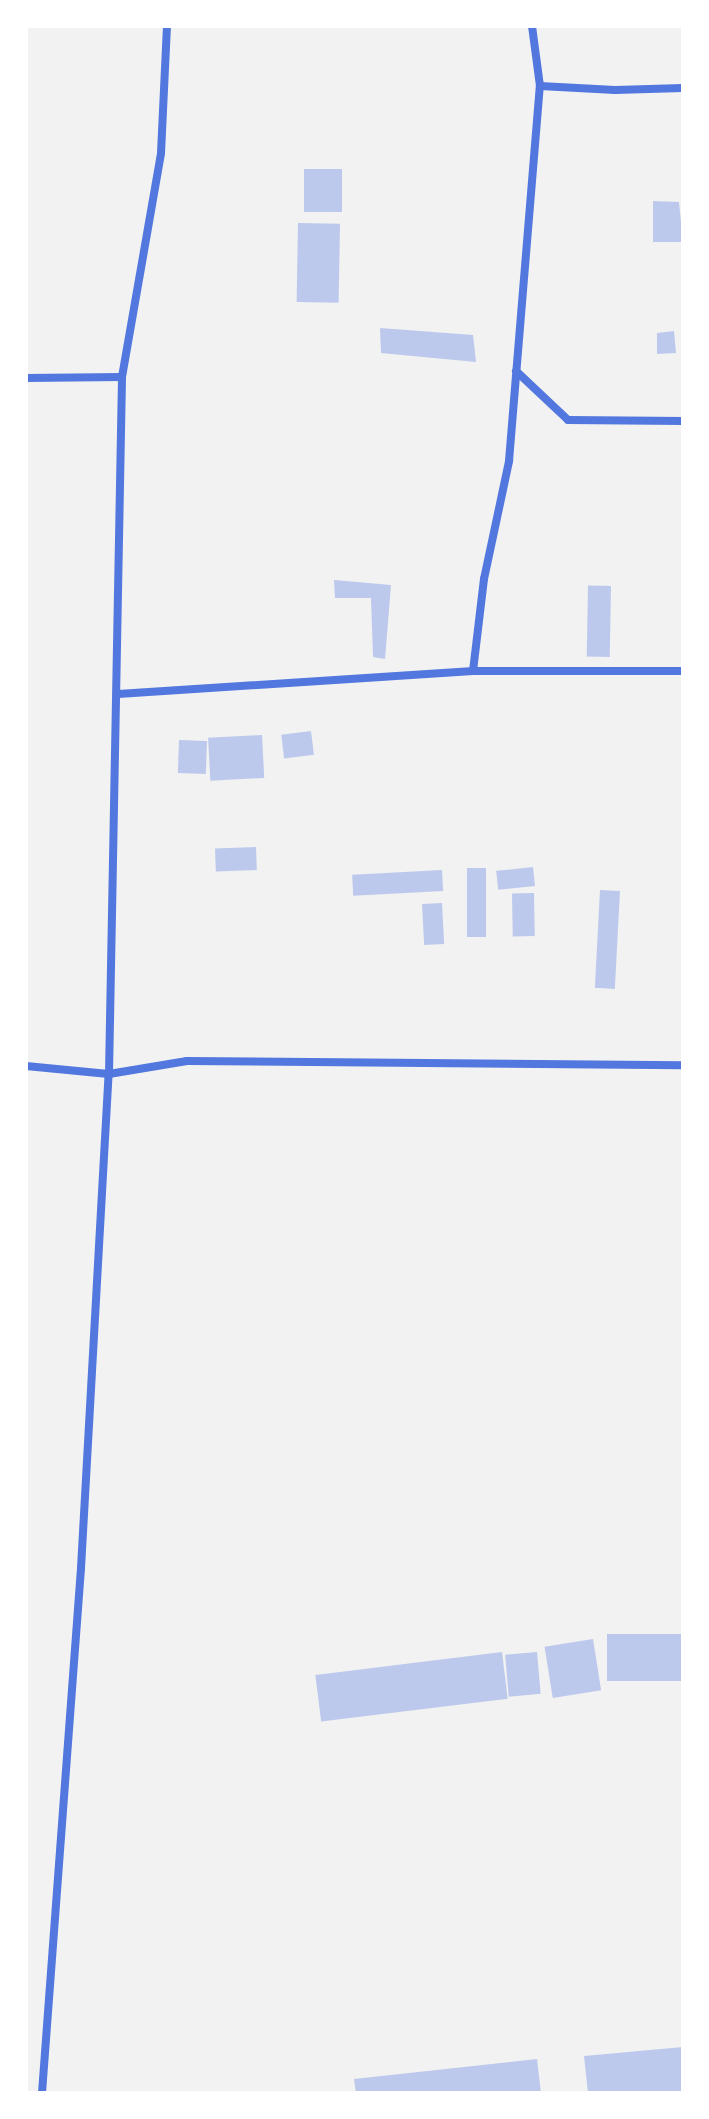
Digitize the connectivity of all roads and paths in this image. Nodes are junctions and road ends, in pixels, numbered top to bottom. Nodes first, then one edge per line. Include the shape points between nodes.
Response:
1 (167, 26) edge
2 (532, 26) edge
3 (540, 86) junction
4 (683, 88) edge
5 (516, 371) junction
6 (122, 377) junction
7 (26, 378) edge
8 (683, 421) edge
9 (473, 671) junction
10 (683, 671) edge
11 (118, 694) junction
12 (683, 1065) edge
13 (26, 1066) edge
14 (109, 1074) junction
15 (42, 2093) edge

1 - 6 street via 161,153
2 - 3 street
3 - 4 street
3 - 5 street
5 - 8 street via 568,420
5 - 9 street via 509,461 484,579
6 - 7 street
6 - 11 street
9 - 10 street
9 - 11 street
11 - 14 street
12 - 14 street via 187,1061
13 - 14 street
14 - 15 street via 81,1568

